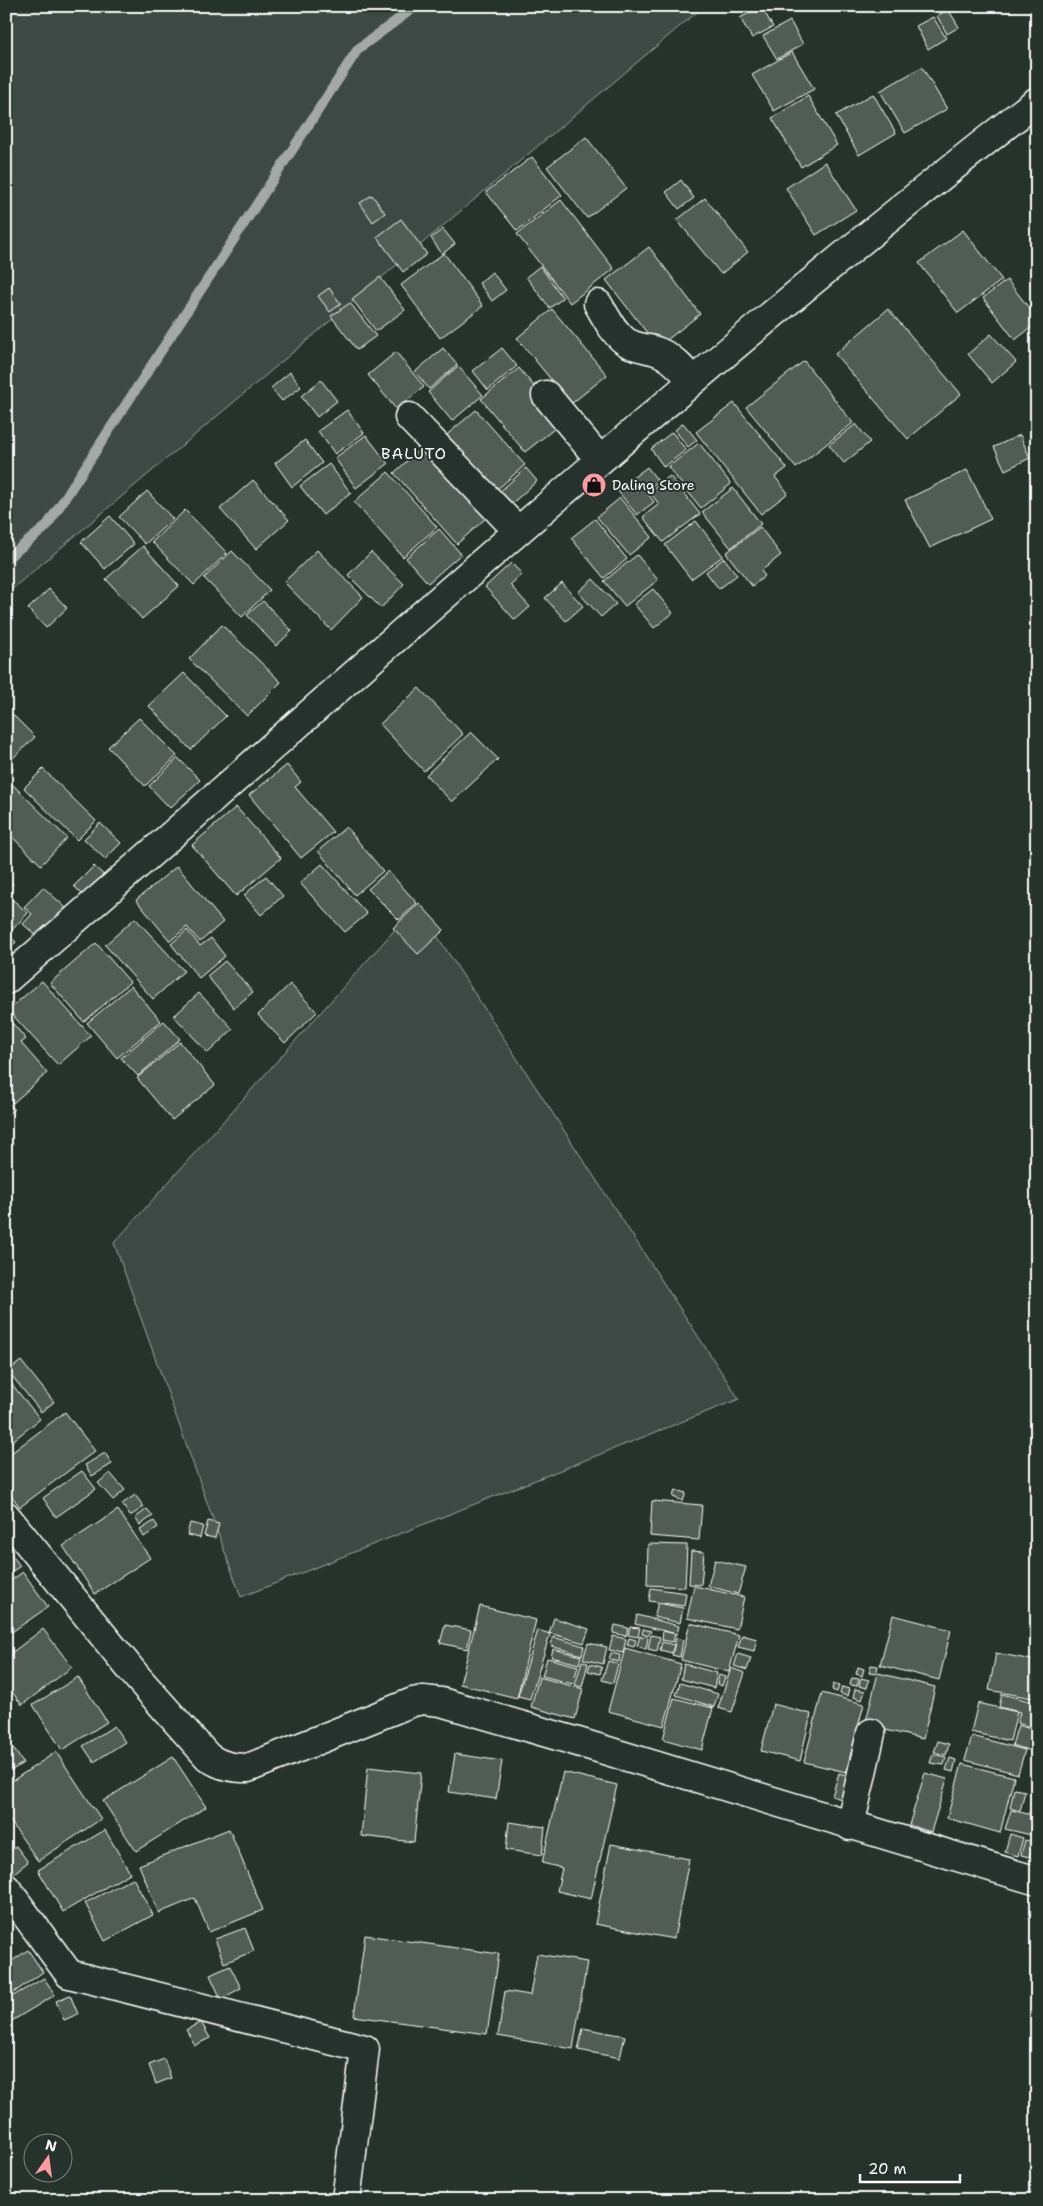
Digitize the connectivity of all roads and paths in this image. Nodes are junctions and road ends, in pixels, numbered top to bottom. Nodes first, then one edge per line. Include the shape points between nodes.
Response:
1 (1037, 101) edge
2 (598, 304) dead end
3 (693, 381) junction
4 (546, 395) dead end
5 (409, 418) dead end
6 (600, 460) junction
7 (518, 532) junction
8 (6, 980) edge
9 (6, 1516) edge
10 (871, 1733) dead end
11 (850, 1826) junction
12 (1037, 1882) edge
13 (6, 1888) edge
14 (346, 2200) edge

1 - 3 street
2 - 3 street via 613,329 625,341 660,352
3 - 6 street
4 - 6 street
5 - 7 street
6 - 7 street
7 - 8 street
9 - 11 street via 136,1677 218,1764 248,1768 423,1700 441,1702 568,1739
10 - 11 street
11 - 12 street
13 - 14 street via 68,1974 365,2049

